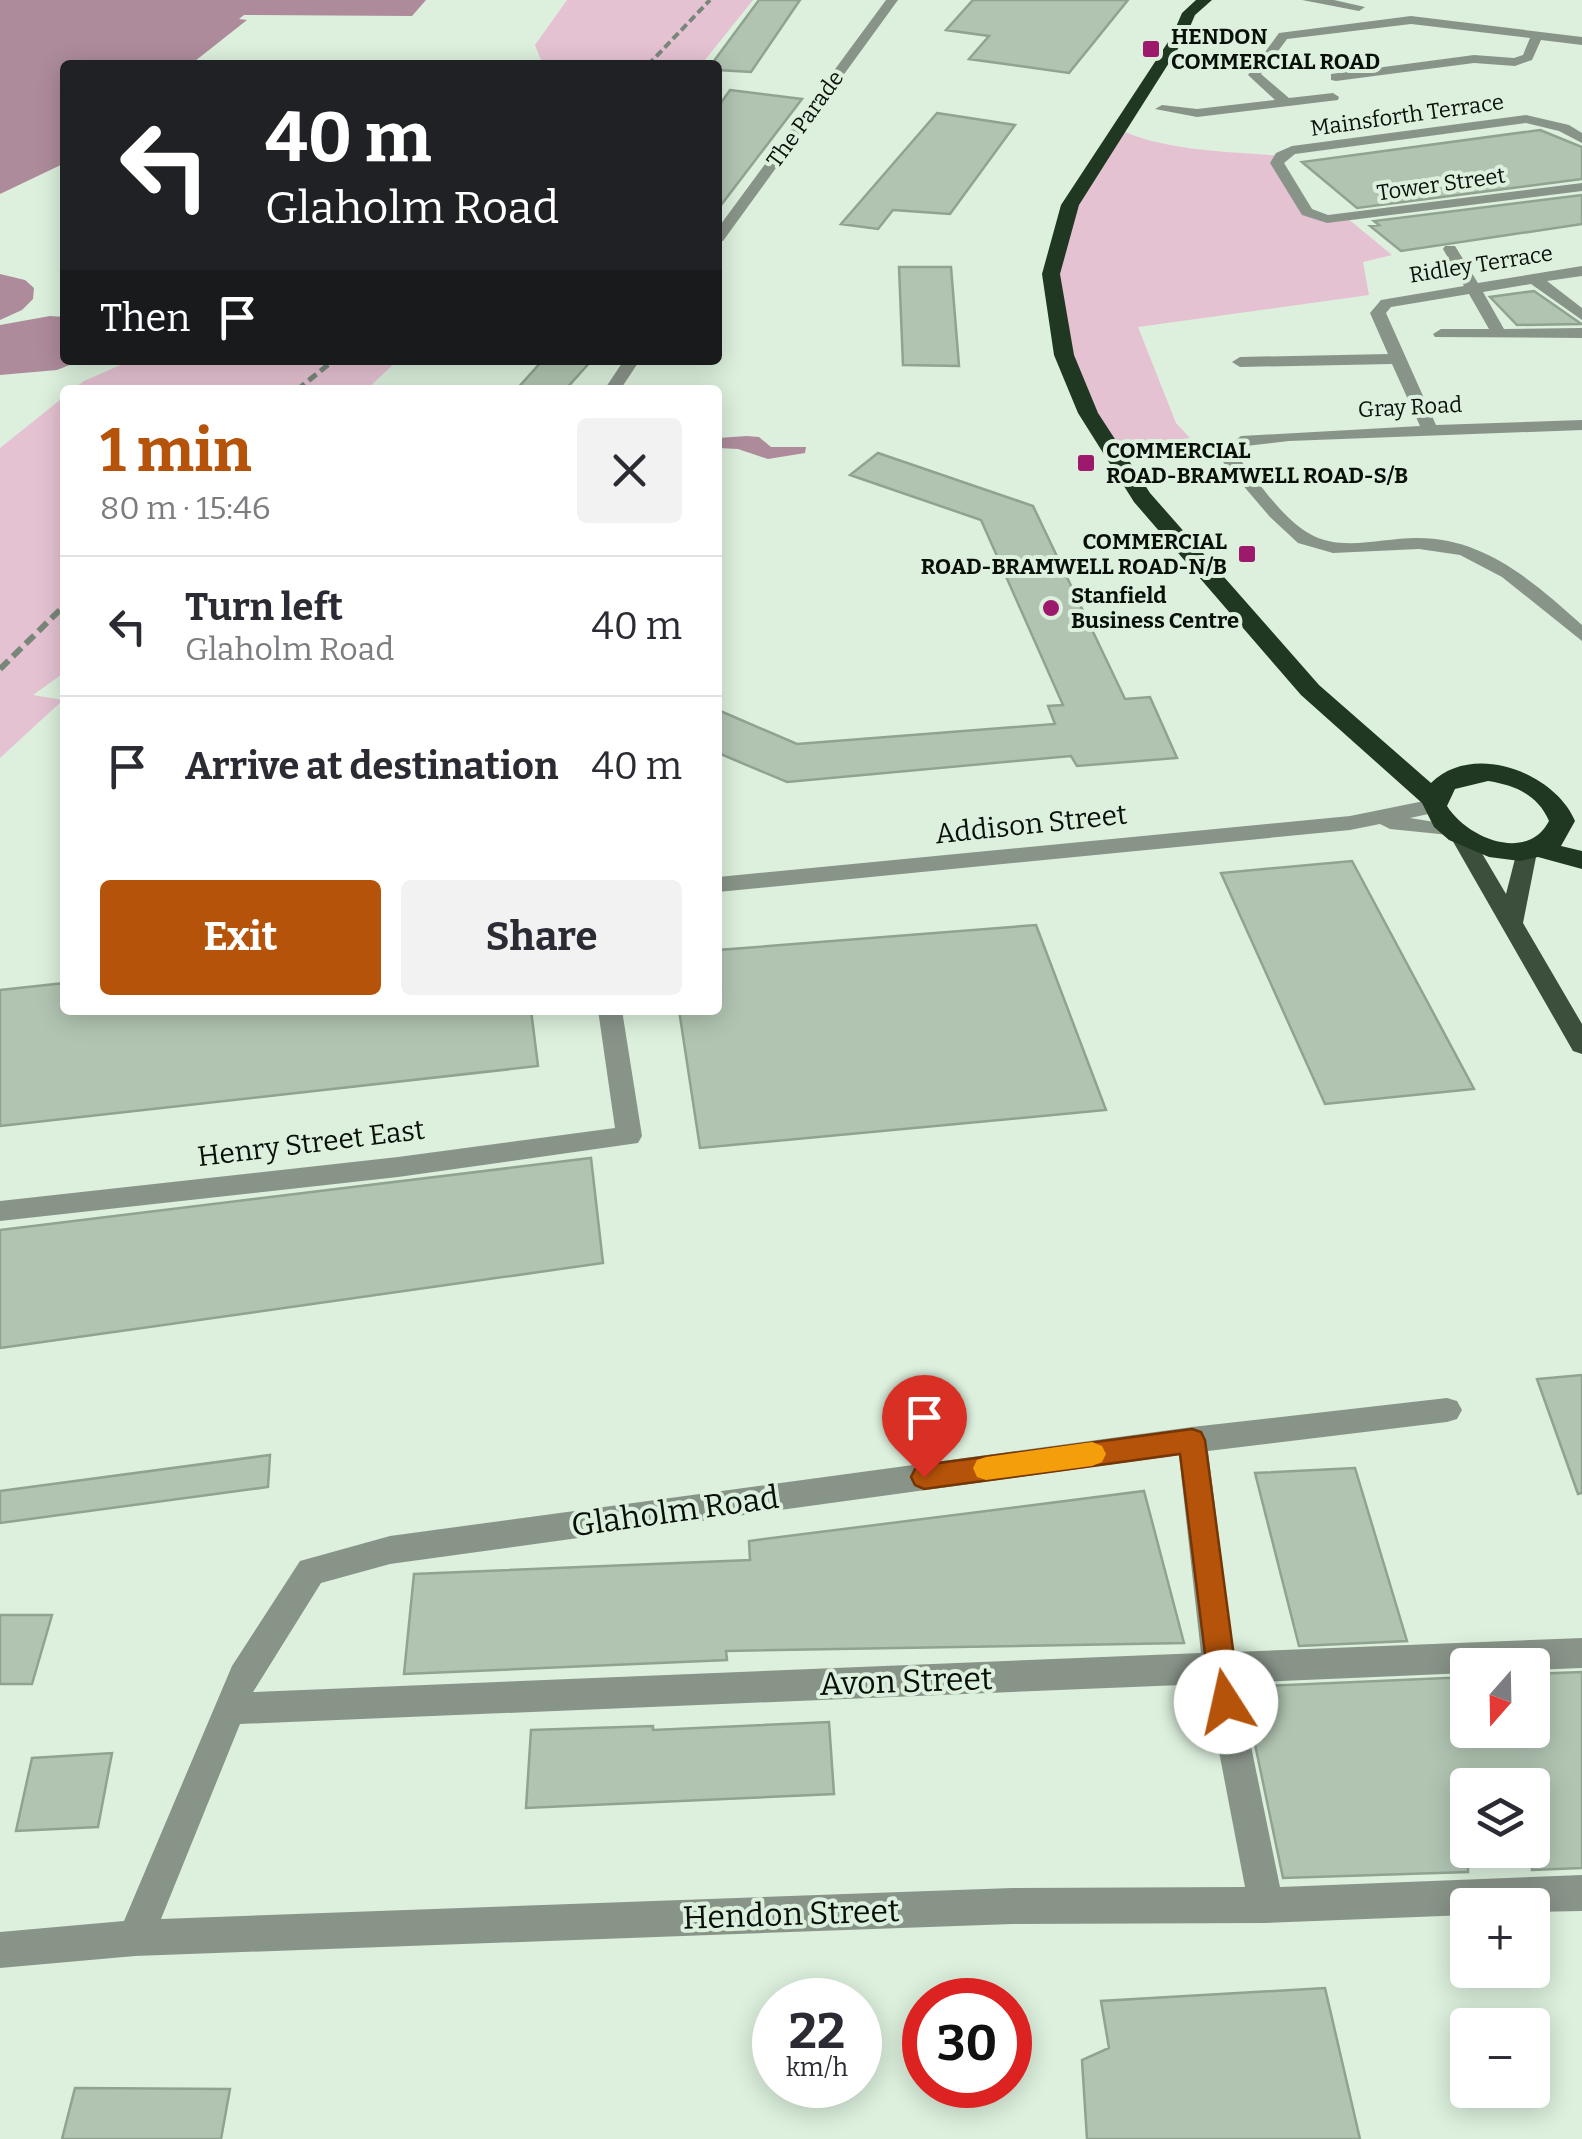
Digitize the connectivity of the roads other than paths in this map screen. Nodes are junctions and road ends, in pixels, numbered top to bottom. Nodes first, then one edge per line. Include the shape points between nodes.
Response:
1 (892, 0) edge
2 (1308, 0) edge
3 (1190, 4) edge
4 (1359, 7) dead end
5 (1537, 35) junction
6 (1582, 41) edge
7 (1336, 77) dead end
8 (1334, 97) dead end
9 (1285, 102) junction
10 (1162, 109) dead end
11 (1582, 140) edge
12 (1582, 186) edge
13 (1307, 212) joint
14 (722, 233) edge
15 (1450, 249) dead end
16 (1582, 271) edge
17 (1534, 278) junction
18 (1473, 288) junction
19 (1582, 315) edge
20 (1499, 332) junction
21 (1582, 333) edge
22 (1441, 334) dead end
23 (1396, 359) junction
24 (1240, 362) dead end
25 (1582, 425) edge
26 (1429, 428) junction
27 (1582, 635) edge
28 (1381, 750) junction
29 (1488, 773) junction
30 (1550, 798) junction
31 (1434, 803) junction
32 (1350, 822) junction
33 (1582, 829) edge
34 (1456, 835) junction
35 (1531, 850) junction
36 (1582, 860) edge
37 (722, 885) edge
38 (1512, 921) junction
39 (611, 1015) edge
40 (1582, 1045) edge
41 (0, 1211) edge
42 (1446, 1410) dead end
43 (1192, 1440) junction
44 (1582, 1653) edge
45 (1219, 1668) junction
46 (230, 1709) junction
47 (1582, 1893) edge
48 (1266, 1905) junction
49 (135, 1938) junction
50 (0, 1950) edge

1 - 14 street, The Parade
2 - 4 street
3 - 28 highway via 1179,36 1070,205 1051,274 1064,356 1088,413 1142,497 1310,690
5 - 6 street
5 - 7 street via 1528,57 1515,62 1474,59
5 - 9 street via 1412,20 1282,36 1254,76
8 - 9 street
9 - 10 street via 1178,116
11 - 13 street, Mainsforth Terrace via 1526,119 1292,150 1278,163
12 - 13 street, Tower Street via 1362,217 1327,220
15 - 18 street
16 - 17 street, Ridley Terrace
17 - 18 street, Ridley Terrace
17 - 19 street
18 - 20 street
18 - 23 street, Ridley Terrace via 1386,303 1378,313
20 - 21 street
20 - 22 street
23 - 24 street
23 - 26 street
25 - 26 street, Gray Road
26 - 27 street, Gray Road via 1241,440 1226,455 1303,538 1355,550 1422,542 1458,549 1496,564
28 - 29 highway
28 - 31 highway
29 - 30 highway via 1524,781
29 - 31 highway via 1451,778
30 - 33 highway
30 - 35 highway via 1562,821 1551,842
31 - 32 street
31 - 34 highway
32 - 34 street via 1408,822
32 - 37 street, Addison Street
34 - 35 highway via 1501,851
34 - 38 main road
35 - 36 highway
35 - 38 main road
38 - 40 main road
39 - 41 street, Henry Street East via 629,1136
42 - 43 street, Glaholm Road
43 - 45 street
43 - 46 street, Glaholm Road via 390,1550 311,1571
44 - 45 street, Avon Street
45 - 46 street, Avon Street
45 - 48 street
46 - 49 street, Glaholm Road
47 - 48 street, Hendon Street
48 - 49 street, Hendon Street via 1012,1906
49 - 50 street, Hendon Street

